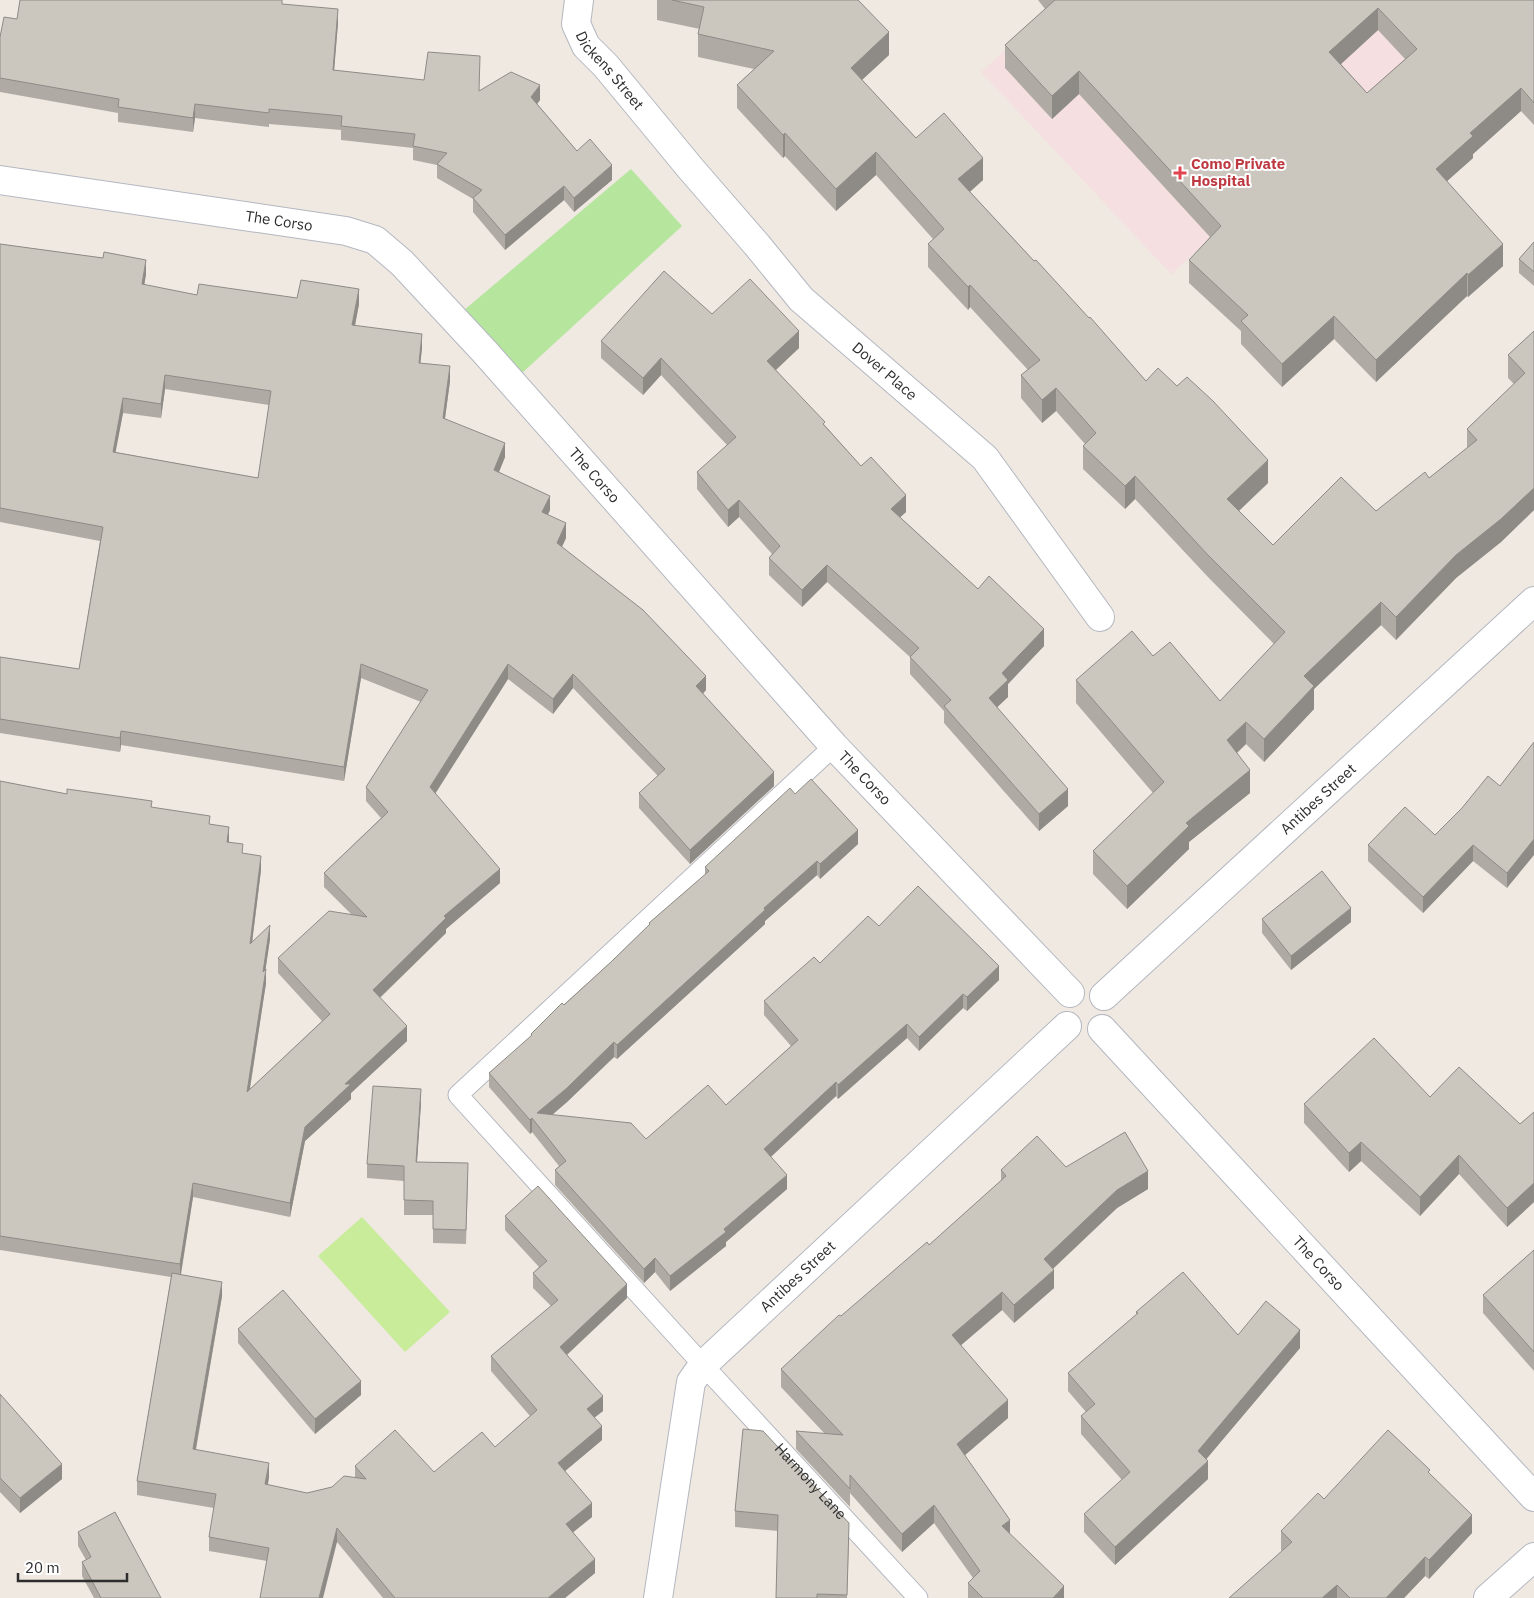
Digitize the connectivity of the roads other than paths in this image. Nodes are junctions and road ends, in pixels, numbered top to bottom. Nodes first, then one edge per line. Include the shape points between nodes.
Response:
1 (579, 0) edge
2 (661, 134) joint
3 (0, 180) edge
4 (1534, 602) edge
5 (1100, 617) dead end
6 (834, 746) junction
7 (1070, 993) junction
8 (1104, 996) junction
9 (1067, 1026) junction
10 (1102, 1029) junction
11 (703, 1365) junction
12 (1534, 1497) edge
13 (1534, 1557) edge
14 (658, 1598) edge
15 (918, 1598) edge
16 (1488, 1598) edge

1 - 2 street, Dickens Street via 576,24 586,46
2 - 5 street, Dover Place via 800,299 985,458
3 - 6 street, The Corso via 346,231 375,240 402,263 484,351
4 - 8 street, Antibes Street
6 - 7 street, The Corso
6 - 11 lane, Harmony Lane via 458,1095
7 - 8 street via 1084,987
7 - 9 street via 1062,1012
8 - 10 street via 1110,1009
9 - 10 street via 1080,1034 1096,1033
9 - 11 street, Antibes Street
10 - 12 street, The Corso
11 - 14 street, Antibes Street via 691,1382
11 - 15 lane, Harmony Lane
13 - 16 street

